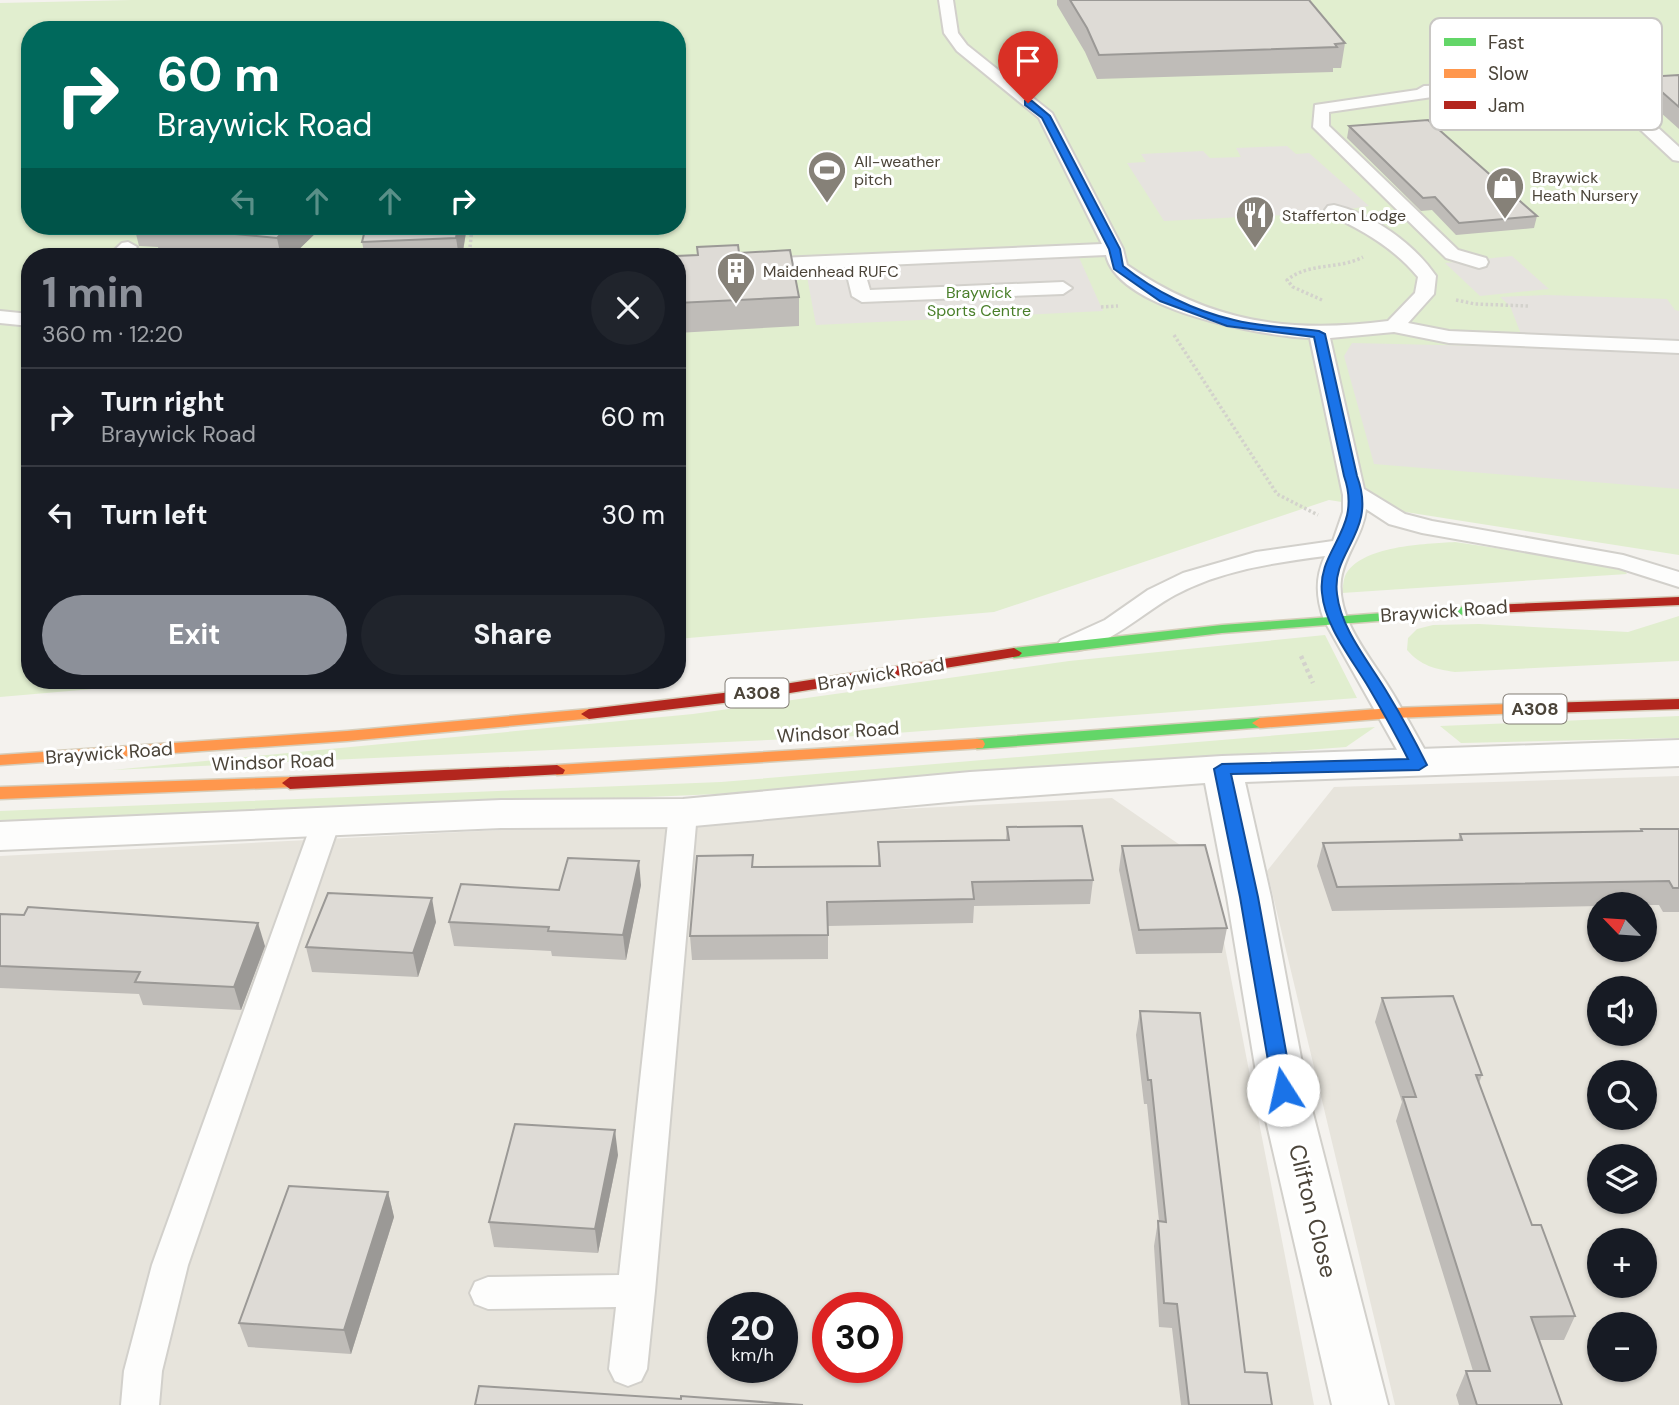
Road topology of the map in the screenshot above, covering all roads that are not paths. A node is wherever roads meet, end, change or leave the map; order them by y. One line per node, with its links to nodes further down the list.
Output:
1 (946, 0): 8 (lane)
2 (1383, 89): 3 (lane)
3 (1430, 91)
4 (1430, 93): 10 (lane)
5 (1651, 130): 6 (lane)
6 (1679, 156)
7 (1334, 210): 15 (lane)
8 (1114, 249): 9 (lane); 16 (lane)
9 (852, 260): 11 (lane); 12 (lane)
10 (1479, 262)
11 (731, 266)
12 (1063, 288)
13 (0, 317): 14 (lane)
14 (21, 319)
15 (1394, 326): 16 (lane); 17 (lane)
16 (1319, 334): 18 (lane)
17 (1679, 347)
18 (1357, 494): 19 (lane); 20 (lane)
19 (1343, 547): 22 (lane); 23 (lane)
20 (1679, 580)
21 (1679, 601): 22 (main road, Braywick Road / A308)
22 (1335, 618): 23 (main road, Braywick Road / A308); 25 (lane)
23 (1068, 646): 26 (main road, Braywick Road / A308)
24 (1679, 704): 25 (main road, Windsor Road / A308)
25 (1392, 713): 28 (lane); 30 (main road, Windsor Road / A308)
26 (0, 760)
27 (1674, 762): 28 (street)
28 (1419, 765): 29 (street)
29 (1222, 769): 31 (street); 38 (street, Clifton Close)
30 (0, 793)
31 (683, 813): 32 (street); 34 (lane)
32 (326, 822): 33 (street); 37 (lane)
33 (0, 836)
34 (637, 1292): 35 (lane); 36 (lane)
35 (488, 1293)
36 (628, 1369)
37 (140, 1405)
38 (1360, 1405)

